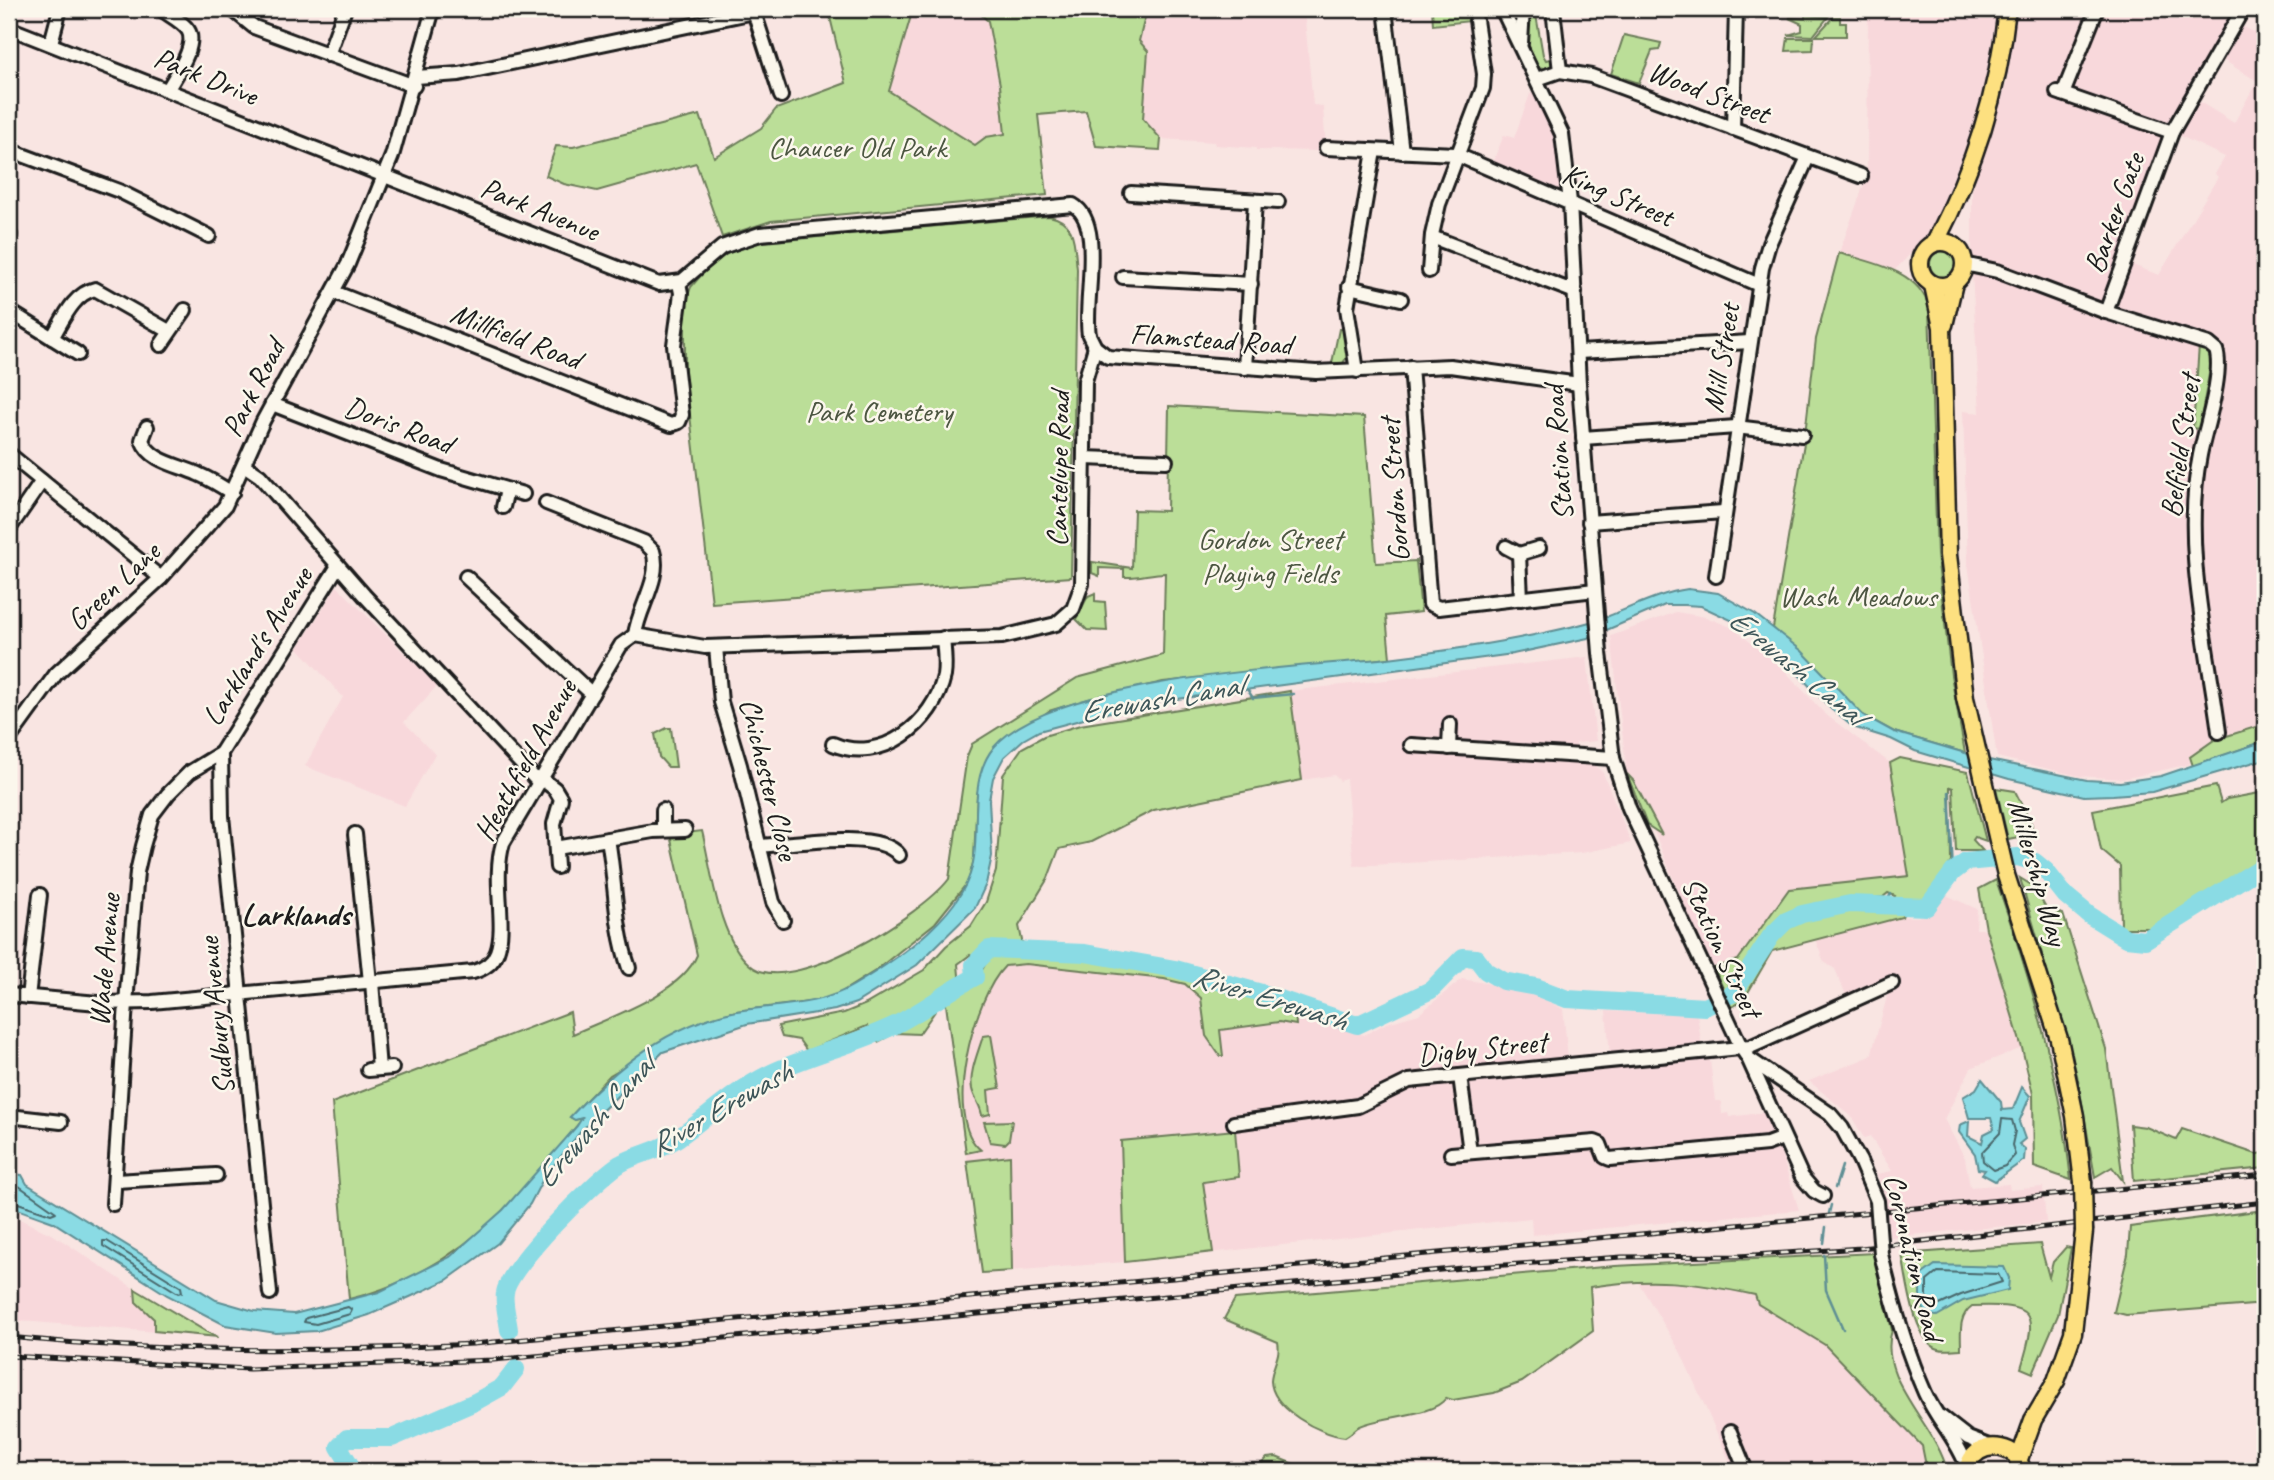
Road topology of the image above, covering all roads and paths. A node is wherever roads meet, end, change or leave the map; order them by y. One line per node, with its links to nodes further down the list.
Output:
1 (60, 9): 17 (street)
2 (161, 9): 23 (street)
3 (232, 9): 19 (street)
4 (345, 9): 19 (street)
5 (433, 9): 22 (street, Park Road)
6 (1385, 9): 30 (street)
7 (1502, 9): 18 (street, Station Road)
8 (1523, 9): 18 (street, Station Road)
9 (1736, 9): 25 (street)
10 (2007, 9): 39 (main road)
11 (2097, 9): 26 (street)
12 (2243, 9): 26 (street, Barker Gate)
13 (754, 10): 22 (street); 24 (street)
14 (1550, 17): 20 (street)
15 (1476, 20): 31 (street)
16 (9, 28): 17 (street, Park Drive)
17 (51, 43): 23 (street, Park Drive)
18 (1521, 46): 21 (street, Station Road)
19 (328, 55): 22 (street)
20 (1560, 71): 21 (street); 25 (street, Wood Street)
21 (1537, 79): 38 (street, Station Road)
22 (415, 82): 33 (street, Park Road)
23 (168, 89): 33 (street, Park Drive)
24 (781, 96)
25 (1733, 129): 32 (street, Wood Street)
26 (2172, 132): 58 (street, Barker Gate)
27 (1326, 148): 29 (street)
28 (9, 150): 40 (street)
29 (1374, 151): 30 (street); 52 (street)
30 (1402, 152): 31 (street)
31 (1455, 154): 38 (street, King Street); 41 (street)
32 (1808, 158): 34 (street, Wood Street); 50 (street, Mill Street)
33 (383, 175): 47 (street, Park Avenue); 53 (street, Park Road)
34 (1861, 176)
35 (1131, 192): 36 (street)
36 (1255, 201): 37 (street); 49 (street)
37 (1278, 202)
38 (1570, 202): 50 (street, King Street); 54 (street, Station Road)
39 (1956, 206): 42 (main road); 43 (main road)
40 (209, 236)
41 (1432, 237): 45 (street); 54 (street)
42 (1935, 243): 43 (main road); 51 (main road)
43 (1954, 245): 44 (main road)
44 (1964, 264): 48 (main road); 58 (street, Belfield Street)
45 (1429, 271)
46 (1123, 278): 49 (street)
47 (679, 283): 53 (street, Millfield Road); 64 (street, Cantelupe Road)
48 (1954, 283): 51 (main road); 59 (main road, Millership Way)
49 (1251, 284): 67 (street)
50 (1759, 285): 62 (street, Mill Street)
51 (1933, 285): 59 (main road, Millership Way)
52 (1349, 287): 55 (street); 69 (street)
53 (334, 292): 71 (street, Park Road)
54 (1575, 292): 65 (street, Station Road)
55 (1401, 299)
56 (185, 310): 60 (street)
57 (9, 311): 61 (street)
58 (2106, 312): 105 (street, Belfield Street)
59 (1942, 327): 148 (main road, Millership Way, bridge)
60 (169, 331): 61 (street); 63 (street)
61 (52, 338): 66 (street)
62 (1750, 342): 65 (street); 73 (street, Mill Street)
63 (161, 345)
64 (1095, 347): 67 (street, Flamstead Road); 77 (street, Cantelupe Road)
65 (1579, 352): 70 (street, Station Road)
66 (78, 355)
67 (1245, 368): 69 (street, Flamstead Road)
68 (1411, 368): 69 (street, Flamstead Road); 70 (street, Flamstead Road); 99 (street, Gordon Street)
69 (1357, 371)
70 (1579, 384): 75 (street, Station Road)
71 (272, 404): 79 (street, Park Road); 81 (street, Doris Road)
72 (147, 427): 82 (street)
73 (1736, 427): 74 (street); 75 (street); 88 (street, Mill Street)
74 (1802, 435)
75 (1583, 438): 89 (street, Station Road)
76 (9, 454): 80 (street)
77 (1084, 458): 78 (street); 101 (street, Cantelupe Road)
78 (1166, 461)
79 (244, 465): 82 (street, Green Lane); 94 (street, Park Road)
80 (42, 481): 90 (street); 97 (street)
81 (507, 490): 83 (street, Doris Road); 86 (street)
82 (233, 493): 97 (street, Green Lane)
83 (523, 494)
84 (570, 497): 87 (street)
85 (546, 503): 87 (street, Heathfield Avenue)
86 (503, 507)
87 (565, 510): 100 (street, Heathfield Avenue)
88 (1723, 512): 89 (street); 95 (street, Mill Street)
89 (1589, 522): 98 (street, Station Road)
90 (9, 529)
91 (1506, 547): 93 (street)
92 (1539, 548): 93 (street)
93 (1520, 554): 99 (street)
94 (338, 566): 110 (street, Larkland's Avenue); 112 (street, Park Road)
95 (1716, 576)
96 (466, 577): 103 (street)
97 (161, 578): 106 (street, Green Lane)
98 (1595, 590): 99 (street); 111 (street, Station Road)
99 (1521, 599)
100 (635, 635): 102 (street, Cantelupe Road); 103 (street, Heathfield Avenue)
101 (943, 638): 102 (street, Cantelupe Road); 107 (street)
102 (716, 647): 118 (street, Chichester Close)
103 (592, 694): 112 (street, Heathfield Avenue)
104 (1450, 724): 109 (street)
105 (2218, 732)
106 (9, 739)
107 (833, 744)
108 (1411, 745): 109 (street)
109 (1449, 748): 111 (street)
110 (221, 753): 128 (street, Sudbury Avenue); 131 (street, Wade Avenue)
111 (1613, 758): 121 (street, Station Road)
112 (540, 781): 119 (street, Park Road); 126 (street, Heathfield Avenue)
113 (663, 810): 114 (street)
114 (663, 829): 115 (street); 117 (street)
115 (685, 830)
116 (355, 834): 126 (street)
117 (608, 839): 119 (street); 125 (street)
118 (759, 846): 120 (street); 124 (street, Chichester Close)
119 (556, 848): 122 (street, Park Road)
120 (899, 855)
121 (1651, 858): 132 (street, Station Street)
122 (557, 867)
123 (43, 905): 130 (street)
124 (783, 920)
125 (629, 968)
126 (371, 982): 128 (street, Heathfield Avenue); 133 (street)
127 (1892, 983): 132 (street, Digby Street)
128 (240, 994): 131 (street, Heathfield Avenue); 146 (street, Sudbury Avenue)
129 (9, 995): 130 (street, Heathfield Avenue)
130 (28, 997): 131 (street, Heathfield Avenue)
131 (125, 1003): 143 (street, Wade Avenue)
132 (1745, 1053): 134 (street, Station Street); 135 (street, Digby Street); 139 (street, Station Street)
133 (380, 1069)
134 (1766, 1071): 147 (street, Coronation Road, bridge)
135 (1460, 1076): 138 (street, Digby Street); 140 (street)
136 (9, 1116): 137 (street)
137 (61, 1122)
138 (1234, 1123)
139 (1783, 1138): 140 (street); 144 (street, Station Street)
140 (1470, 1152): 141 (street)
141 (1451, 1154)
142 (216, 1175): 143 (street)
143 (116, 1181): 145 (street, Wade Avenue)
144 (1824, 1196)
145 (113, 1204)
146 (270, 1293)
147 (1935, 1413): 150 (street); 152 (street, Coronation Road)
148 (2033, 1420): 150 (main road, Millership Way); 151 (main road, Millership Way)
149 (1730, 1432): 153 (street)
150 (1995, 1447): 151 (main road); 152 (main road, Millership Way)
151 (2021, 1465)
152 (1967, 1469)
153 (1746, 1471)

